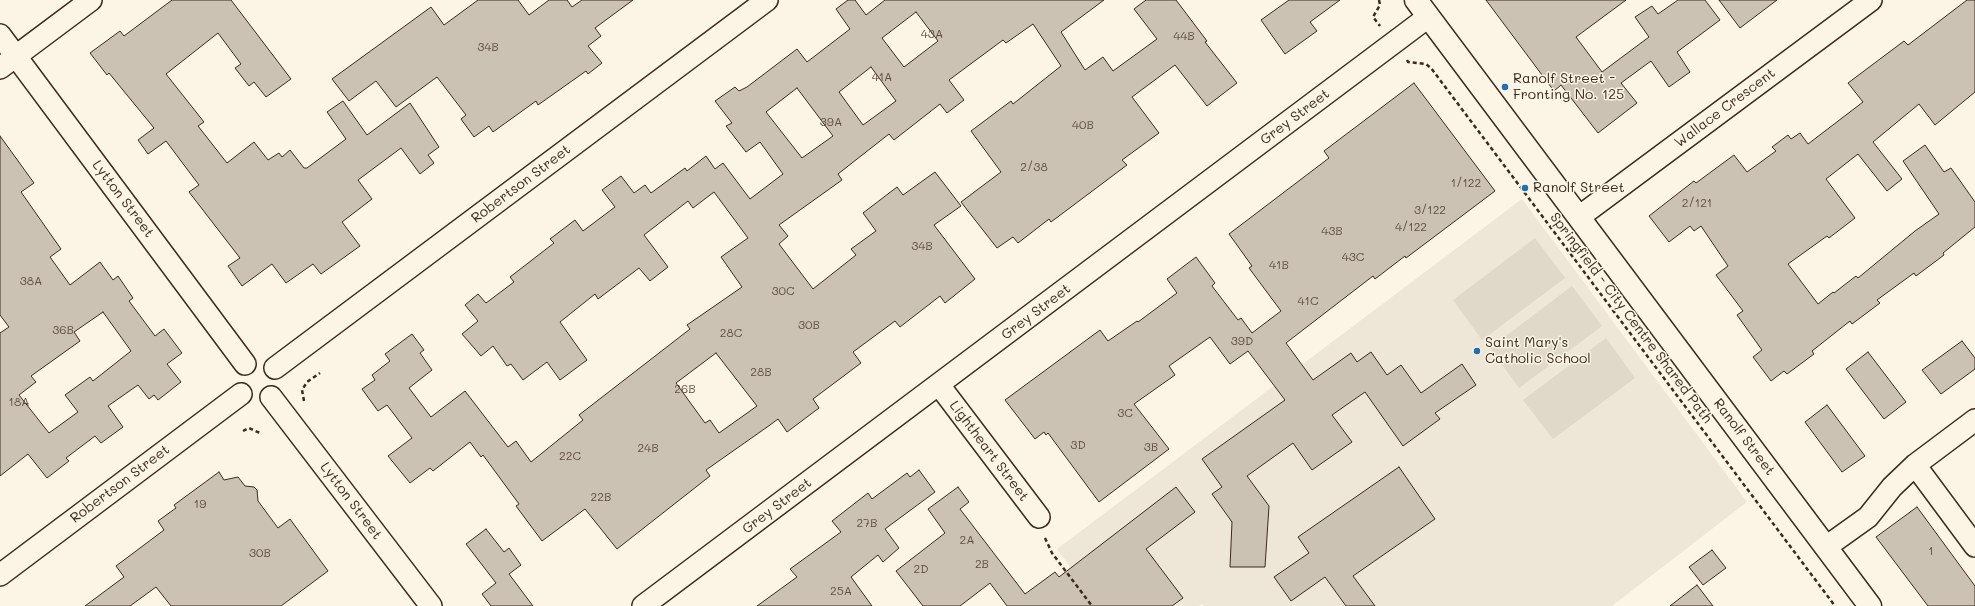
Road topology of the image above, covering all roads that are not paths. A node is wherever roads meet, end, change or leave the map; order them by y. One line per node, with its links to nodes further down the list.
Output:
1 (90, 0): 7 (street)
2 (767, 0): 10 (street, Robertson Street)
3 (1416, 0): 5 (street, Ranolf Street)
4 (1871, 0): 8 (street, Wallace Crescent)
5 (1428, 17): 8 (street, Ranolf Street); 11 (street, Grey Street)
6 (0, 35): 7 (street, Lytton Street)
7 (8, 62): 9 (street, Lytton Street)
8 (1579, 217): 18 (street, Ranolf Street)
9 (245, 364): 10 (street); 12 (street)
10 (275, 368): 13 (street)
11 (939, 385): 16 (street, Lightheart Street); 21 (street, Grey Street)
12 (241, 394): 13 (street); 19 (street, Robertson Street)
13 (270, 397): 20 (street, Lytton Street)
14 (1975, 420): 15 (street)
15 (1914, 465): 17 (street); 18 (street)
16 (1039, 517)
17 (1975, 546)
18 (1826, 547): 22 (street, Ranolf Street)
19 (0, 575)
20 (431, 606)
21 (643, 606)
22 (1870, 606)

